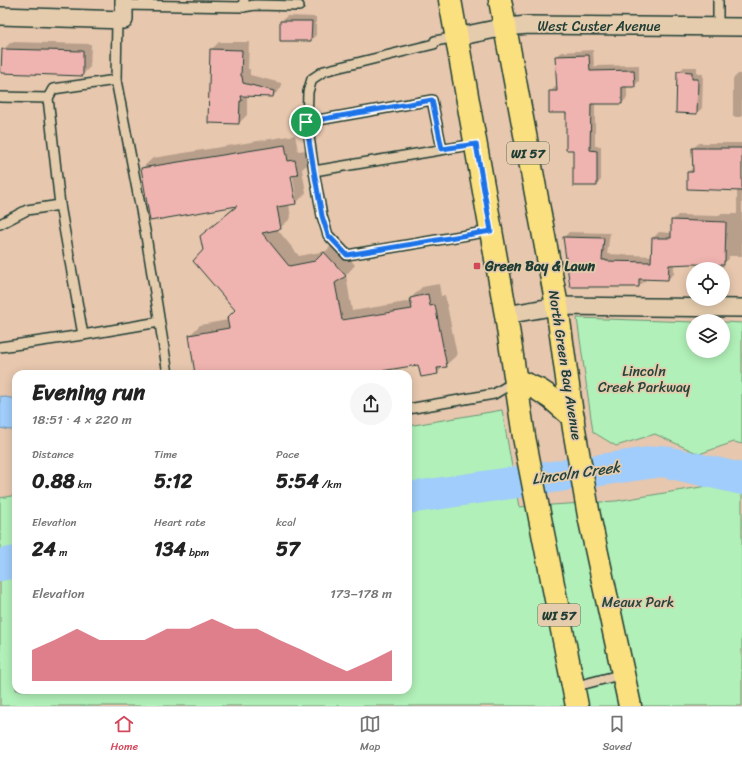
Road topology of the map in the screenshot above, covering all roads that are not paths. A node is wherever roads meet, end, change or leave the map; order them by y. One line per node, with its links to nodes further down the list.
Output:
1 (450, 0): 11 (main road, WI 57)
2 (500, 0): 8 (main road, North Green Bay Avenue / WI 57)
3 (718, 0): 9 (lane)
4 (244, 3): 5 (lane); 6 (lane)
5 (299, 6)
6 (122, 11): 7 (street); 12 (lane)
7 (0, 16)
8 (504, 27): 9 (street, West Custer Avenue); 11 (street, West Custer Avenue); 22 (main road, North Green Bay Avenue / WI 57)
9 (718, 27): 10 (street, West Custer Avenue)
10 (742, 27)
11 (457, 37): 15 (lane); 16 (main road, WI 57)
12 (116, 80): 14 (lane); 25 (lane)
13 (0, 97): 14 (lane)
14 (48, 98): 19 (lane)
15 (306, 122): 17 (lane); 18 (lane)
16 (476, 144): 17 (lane); 21 (main road, WI 57)
17 (442, 149): 18 (lane)
18 (314, 171): 21 (lane)
19 (60, 205): 20 (lane); 26 (lane)
20 (0, 224)
21 (491, 231): 24 (main road, WI 57)
22 (557, 306): 23 (street); 24 (street); 31 (main road, North Green Bay Avenue / WI 57)
23 (742, 308)
24 (506, 315): 29 (main road, WI 57)
25 (159, 322): 26 (lane); 28 (lane)
26 (82, 336): 27 (lane)
27 (0, 347)
28 (167, 370)
29 (516, 380): 30 (lane); 31 (main road); 33 (main road, WI 57)
30 (412, 408)
31 (573, 423): 32 (main road, North Green Bay Avenue / WI 57)
32 (623, 674): 33 (lane); 34 (main road, North Green Bay Avenue / WI 57)
33 (575, 696)
34 (630, 706)

